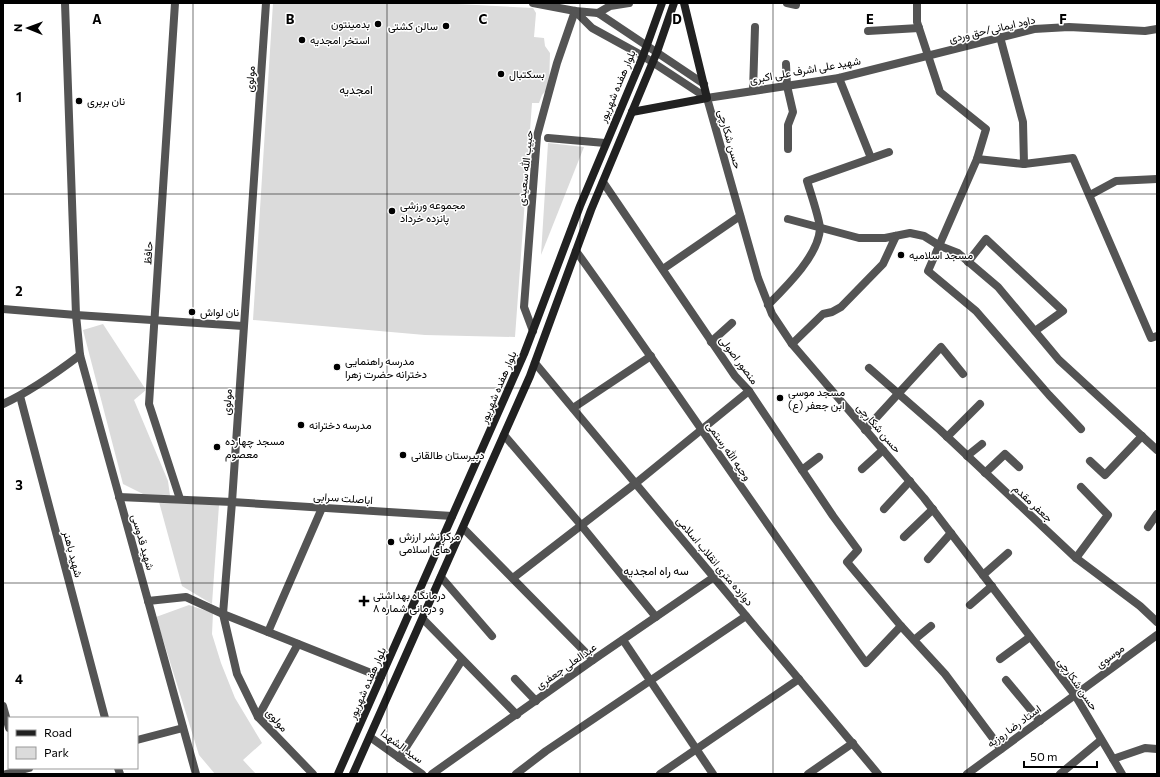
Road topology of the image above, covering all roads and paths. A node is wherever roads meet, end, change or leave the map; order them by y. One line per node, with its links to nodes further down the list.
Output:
1 (65, 3): 51 (street, شهید قدوسی)
2 (176, 3): 52 (street, حافظ)
3 (266, 3): 54 (street, مولوی)
4 (533, 3): 12 (street)
5 (629, 3): 13 (street)
6 (662, 3): 19 (main road, بلوار هفده شهریور)
7 (674, 3): 20 (main road)
8 (684, 3): 26 (main road)
9 (787, 3): 10 (street)
10 (796, 3)
11 (917, 3): 15 (street)
12 (575, 11): 13 (street); 22 (street, حسن شکارچی); 55 (street, حبیب الله سعیدی)
13 (598, 13): 19 (street)
14 (755, 28): 28 (street)
15 (919, 28): 17 (street); 21 (street)
16 (1157, 29): 18 (street, داود ایمانی/حق وردی)
17 (868, 31)
18 (1000, 37): 21 (street, داود ایمانی/حق وردی); 37 (street)
19 (647, 45): 20 (street); 22 (main road, بلوار هفده شهریور)
20 (657, 52): 23 (main road); 26 (street)
21 (928, 55): 25 (street, شهید علی اشرف علی اکبری); 36 (street)
22 (642, 56): 23 (street, حسن شکارچی); 32 (main road, بلوار هفده شهریور)
23 (653, 63): 29 (street, حسن شکارچی); 30 (main road)
24 (786, 64): 27 (street)
25 (839, 78): 27 (street, شهید علی اشرف علی اکبری); 35 (street)
26 (704, 84): 29 (main road)
27 (787, 86): 28 (street, شهید علی اشرف علی اکبری); 33 (street)
28 (753, 91): 29 (street, شهید علی اشرف علی اکبری)
29 (707, 98): 30 (main road); 41 (street, حسن شکارچی)
30 (632, 112): 39 (main road)
31 (548, 138): 32 (street)
32 (605, 143): 55 (main road, بلوار هفده شهریور)
33 (788, 149)
34 (889, 152): 35 (street)
35 (871, 158): 43 (street)
36 (977, 159): 37 (street); 45 (street)
37 (1024, 164): 40 (street)
38 (1157, 179): 40 (street)
39 (603, 182): 46 (main road); 48 (street, منصور اصولی)
40 (1090, 195): 57 (street)
41 (740, 216): 48 (street); 49 (street, حسن شکارچی)
42 (788, 219): 43 (street)
43 (820, 228): 44 (street); 49 (street)
44 (896, 236): 45 (street); 59 (street)
45 (940, 246): 47 (street); 71 (street)
46 (576, 251): 61 (street, وجیه الله رستمی); 62 (main road)
47 (968, 262): 56 (street); 56 (street)
48 (663, 270): 58 (street, منصور اصولی)
49 (768, 305): 59 (street, حسن شکارچی)
50 (3, 309): 51 (street)
51 (76, 315): 52 (street); 60 (street, شهید قدوسی)
52 (154, 320): 54 (street); 91 (street, حافظ)
53 (732, 323): 58 (street)
54 (243, 326): 92 (street, مولوی)
55 (533, 331): 97 (main road, بلوار هفده شهریور)
56 (1035, 331): 75 (street)
57 (1154, 337)
58 (711, 342): 65 (street, منصور اصولی)
59 (792, 344): 73 (street, حسن شکارچی)
60 (80, 356): 67 (street); 90 (street, شهید قدوسی)
61 (651, 356): 70 (street); 72 (street, وجیه الله رستمی)
62 (535, 363): 70 (street, دوازده متری انقلاب اسلامی); 74 (main road)
63 (869, 368): 66 (street, جعفر مقدم)
64 (963, 374): 66 (street)
65 (749, 391): 72 (street); 85 (street, منصور اصولی)
66 (899, 394): 73 (street); 76 (street, جعفر مقدم)
67 (20, 396): 68 (street); 139 (street, شهید باهنر)
68 (3, 404)
69 (980, 404): 76 (street)
70 (573, 408): 88 (street, دوازده متری انقلاب اسلامی)
71 (1082, 429)
72 (701, 430): 88 (street); 118 (street, وجیه الله رستمی)
73 (865, 430): 78 (street, حسن شکارچی)
74 (504, 435): 98 (street); 100 (main road)
75 (1142, 436): 79 (street); 82 (street)
76 (947, 437): 80 (street, جعفر مقدم)
77 (982, 444): 80 (street)
78 (883, 450): 84 (street); 87 (street, حسن شکارچی)
79 (1157, 450)
80 (968, 456): 86 (street, جعفر مقدم)
81 (819, 457): 85 (street)
82 (1090, 461)
83 (1019, 467): 86 (street)
84 (862, 469)
85 (802, 470): 118 (street, منصور اصولی)
86 (986, 473): 104 (street, جعفر مقدم)
87 (910, 481): 94 (street); 95 (street, حسن شکارچی)
88 (636, 483): 98 (street); 108 (street, دوازده متری انقلاب اسلامی)
89 (1081, 487): 104 (street)
90 (119, 496): 91 (street, اباصلت سرابی); 111 (street, شهید قدوسی)
91 (180, 499): 92 (street, اباصلت سرابی)
92 (232, 502): 93 (street, اباصلت سرابی); 113 (street, مولوی)
93 (322, 508): 97 (street, اباصلت سرابی); 120 (street)
94 (884, 509)
95 (933, 509): 101 (street, حسن شکارچی); 102 (street)
96 (1157, 514): 99 (street)
97 (452, 516): 130 (main road, بلوار هفده شهریور)
98 (581, 525): 109 (street); 115 (street)
99 (1148, 527)
100 (463, 528): 107 (main road); 109 (street)
101 (951, 533): 105 (street); 106 (street, حسن شکارچی)
102 (904, 537)
103 (1008, 552): 106 (street)
104 (1076, 558): 117 (street, جعفر مقدم)
105 (928, 560)
106 (983, 575): 110 (street, حسن شکارچی)
107 (441, 577): 116 (main road); 122 (street)
108 (714, 577): 114 (street, دوازده متری انقلاب اسلامی); 115 (street, عبدالعلی جعفری)
109 (513, 578): 129 (street)
110 (992, 586): 112 (street); 123 (street, حسن شکارچی)
111 (148, 601): 113 (street); 143 (street, شهید قدوسی)
112 (970, 605)
113 (223, 614): 120 (street); 140 (street, مولوی)
114 (746, 616): 132 (street, دوازده متری انقلاب اسلامی); 134 (street)
115 (656, 617): 124 (street, عبدالعلی جعفری)
116 (423, 619): 128 (street); 144 (main road)
117 (1157, 622)
118 (900, 626): 125 (street)
119 (931, 626): 125 (street)
120 (268, 632): 126 (street)
121 (1157, 635): 135 (street, موسوی)
122 (492, 636)
123 (1030, 636): 127 (street); 135 (street, حسن شکارچی)
124 (623, 640): 129 (street, عبدالعلی جعفری); 134 (street)
125 (914, 640): 149 (street)
126 (298, 644): 130 (street); 140 (street)
127 (1000, 659)
128 (462, 660): 138 (street); 151 (street)
129 (593, 660): 136 (street, عبدالعلی جعفری)
130 (381, 677): 157 (main road, بلوار هفده شهریور)
131 (514, 679): 136 (street)
132 (799, 679): 147 (street, دوازده متری انقلاب اسلامی); 148 (street)
133 (1006, 680): 141 (street)
134 (650, 681): 148 (street); 161 (street)
135 (1075, 695): 141 (street, استاد رضا روزبه); 146 (street, حسن شکارچی)
136 (536, 701): 138 (street, عبدالعلی جعفری)
137 (3, 706): 142 (street)
138 (516, 715): 160 (street, عبدالعلی جعفری)
139 (105, 717)
140 (258, 717): 156 (street, مولوی)
141 (1040, 721): 149 (street, استاد رضا روزبه)
142 (8, 724)
143 (183, 728): 145 (street); 155 (street, شهید قدوسی)
144 (370, 737): 151 (street, سید الشهدا); 158 (main road)
145 (138, 740)
146 (1101, 740): 152 (street, حسن شکارچی); 167 (street)
147 (853, 743): 164 (street); 165 (street, دوازده متری انقلاب اسلامی)
148 (696, 748): 162 (street); 163 (street)
149 (1001, 749): 166 (street, استاد رضا روزبه)
150 (1157, 749): 152 (street)
151 (399, 758): 159 (street, سید الشهدا)
152 (1113, 759): 168 (street, حسن شکارچی)
153 (21, 771): 154 (street)
154 (6, 774)
155 (196, 774)
156 (313, 774)
157 (338, 774)
158 (354, 774)
159 (422, 774)
160 (432, 774)
161 (516, 774)
162 (660, 774)
163 (713, 774)
164 (808, 774)
165 (878, 774)
166 (967, 774)
167 (1060, 774)
168 (1122, 774)

